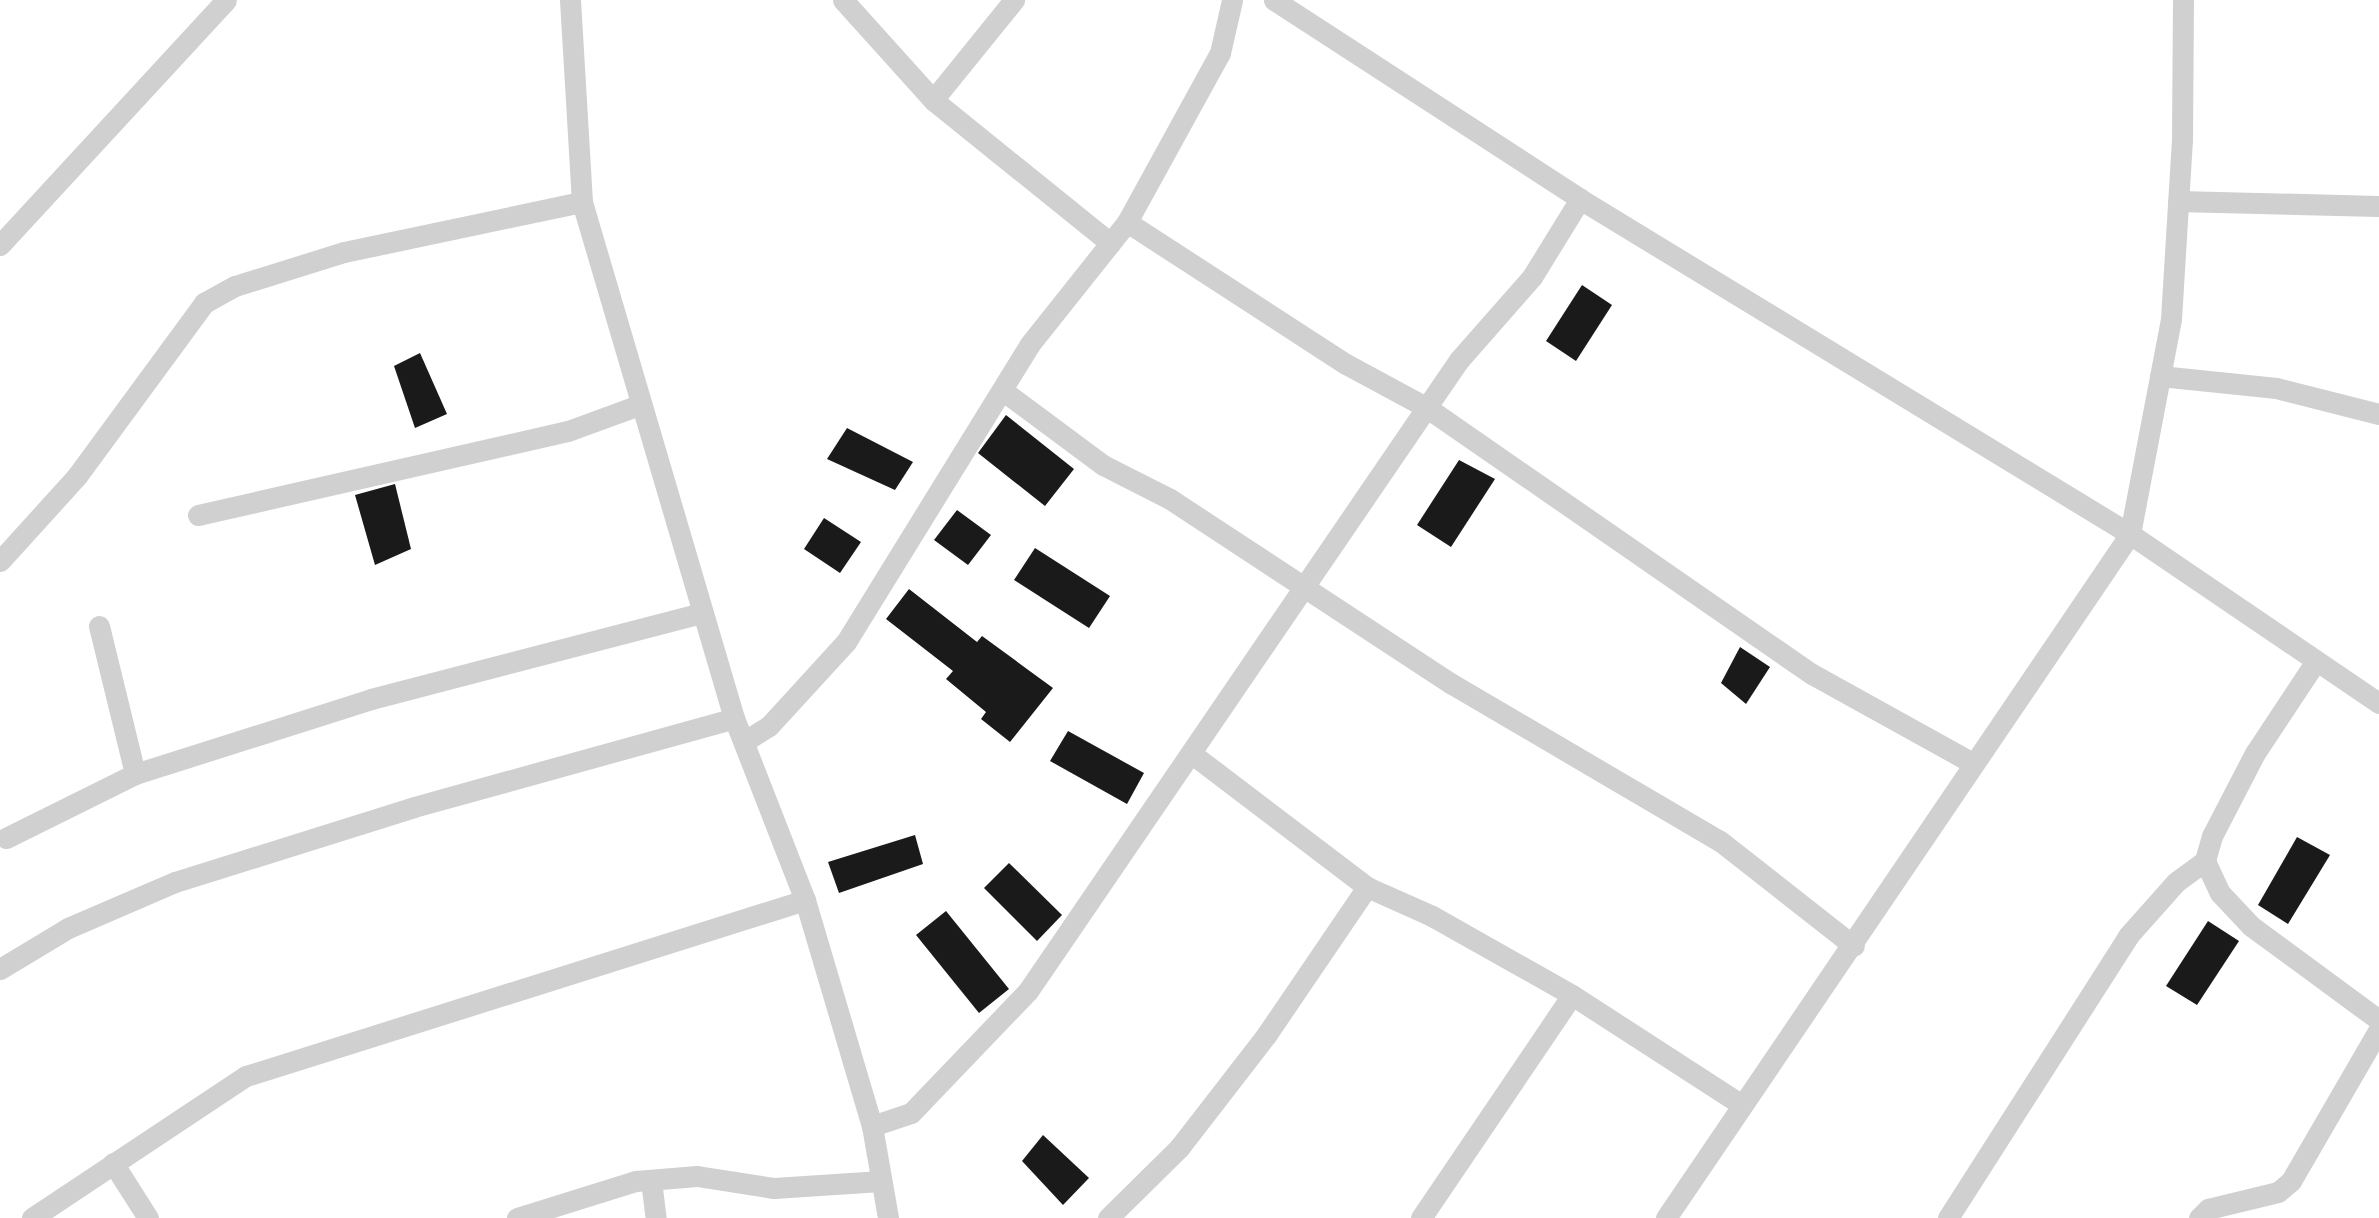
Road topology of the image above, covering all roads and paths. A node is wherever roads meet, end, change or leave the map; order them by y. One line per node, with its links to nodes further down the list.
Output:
1 (226, 0): 15 (street)
2 (570, 0): 11 (street)
3 (843, 0): 8 (street)
4 (1014, 0): 8 (street)
5 (1232, 0): 13 (street)
6 (1274, 0): 9 (street)
7 (2183, 0): 10 (street)
8 (933, 100): 14 (street)
9 (1580, 198): 19 (street); 22 (street)
10 (2178, 201): 12 (street); 16 (street)
11 (582, 202): 18 (street); 23 (street)
12 (2379, 206)
13 (1127, 222): 14 (street); 19 (street)
14 (1110, 243): 17 (street)
15 (0, 245)
16 (2160, 376): 20 (street); 22 (street)
17 (1002, 390): 24 (street); 30 (street)
18 (639, 405): 21 (street); 25 (street)
19 (1426, 407): 24 (street); 32 (street)
20 (2379, 414)
21 (198, 515)
22 (2130, 534): 27 (street); 32 (street)
23 (0, 561)
24 (1305, 584): 31 (street); 38 (street)
25 (702, 613): 29 (street); 33 (street)
26 (99, 626): 33 (street)
27 (2316, 661): 28 (street); 35 (street)
28 (2379, 703)
29 (734, 718): 30 (street); 39 (street)
30 (745, 741): 37 (street)
31 (1192, 754): 36 (street); 44 (street)
32 (1971, 762): 38 (street)
33 (135, 774): 34 (street)
34 (6, 838)
35 (2205, 861): 41 (street); 56 (street)
36 (1367, 887): 40 (street); 53 (street)
37 (805, 900): 44 (street); 45 (street)
38 (1854, 946): 43 (street)
39 (0, 969)
40 (1572, 995): 43 (street); 54 (street)
41 (2379, 1020)
42 (2379, 1029): 57 (street)
43 (1742, 1105): 55 (street)
44 (872, 1126): 47 (street)
45 (113, 1163): 48 (street); 49 (street)
46 (651, 1180): 47 (street); 50 (street); 51 (street)
47 (881, 1181): 52 (street)
48 (32, 1218)
49 (148, 1218)
50 (517, 1218)
51 (656, 1218)
52 (888, 1218)
53 (1108, 1218)
54 (1421, 1218)
55 (1666, 1218)
56 (1948, 1218)
57 (2199, 1218)

